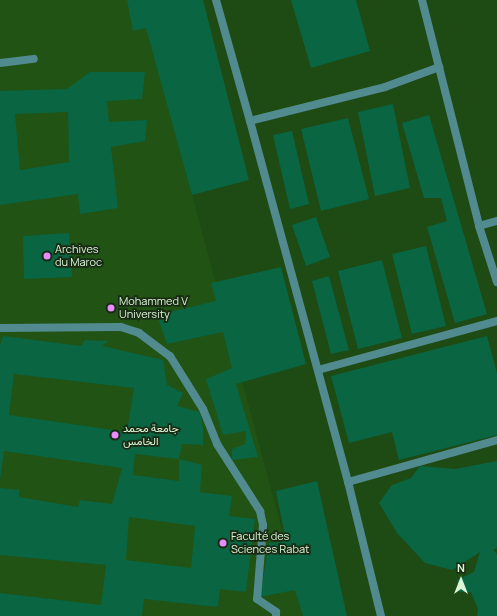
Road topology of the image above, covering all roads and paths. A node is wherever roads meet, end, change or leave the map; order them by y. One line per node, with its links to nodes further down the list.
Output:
1 (216, 0): 6 (street)
2 (422, 0): 5 (street)
3 (34, 60): 4 (street)
4 (0, 63)
5 (440, 67): 6 (street); 8 (street)
6 (250, 121): 12 (street)
7 (497, 221): 8 (street)
8 (479, 226): 9 (street)
9 (497, 282)
10 (497, 321): 12 (street)
11 (0, 328): 15 (street)
12 (318, 370): 14 (street)
13 (497, 440): 14 (street)
14 (348, 482): 16 (street)
15 (276, 616)
16 (381, 616)

